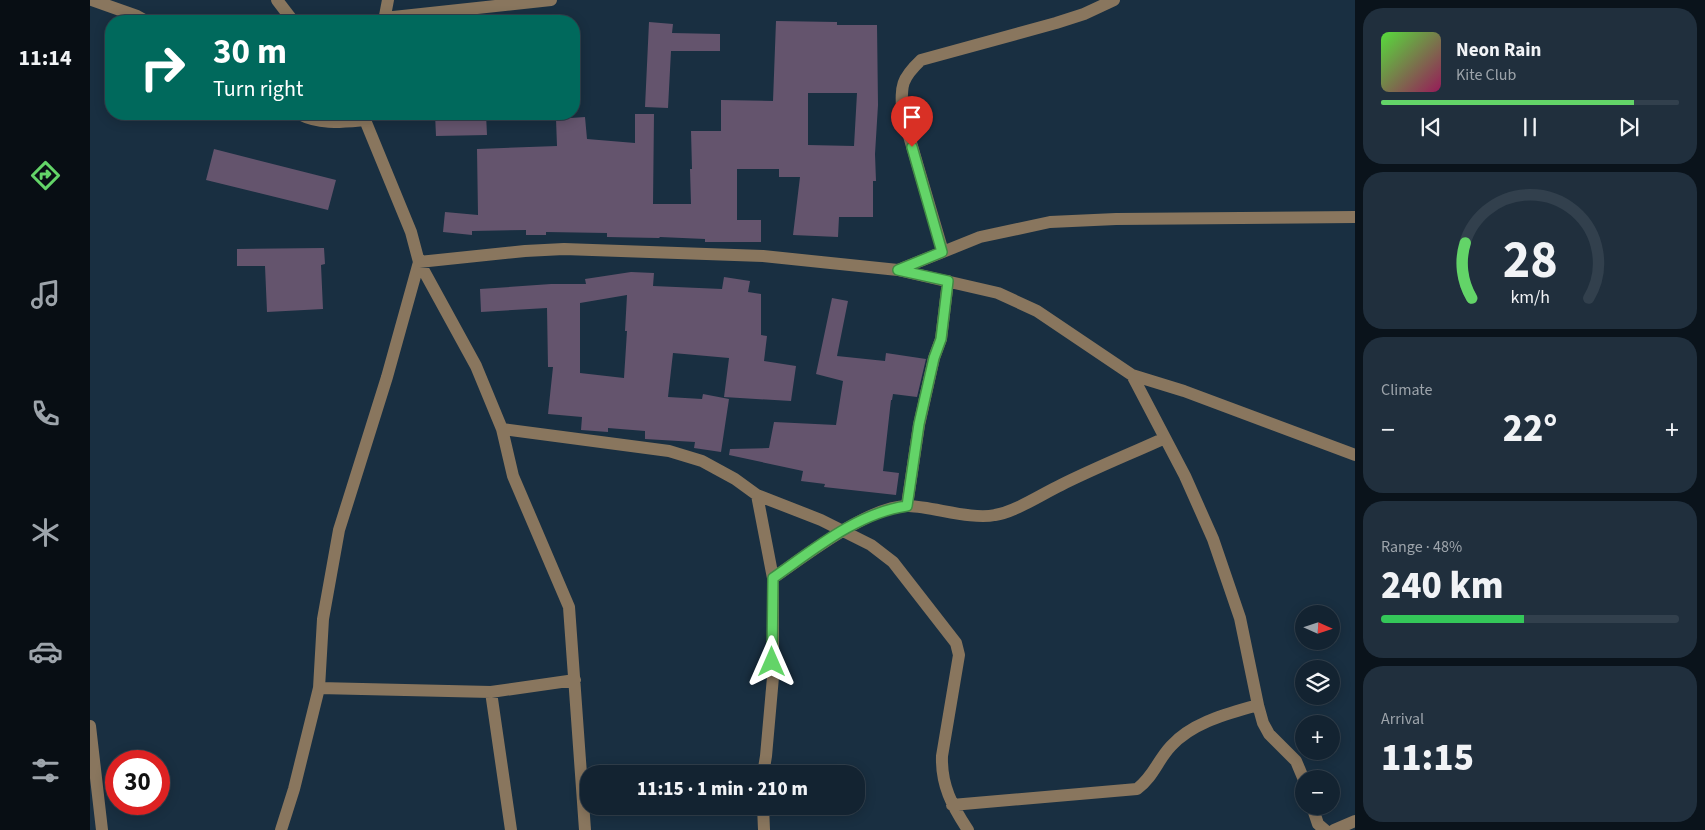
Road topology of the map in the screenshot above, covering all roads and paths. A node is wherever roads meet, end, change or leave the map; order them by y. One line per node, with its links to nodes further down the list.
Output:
1 (92, 0): 6 (street)
2 (278, 0): 7 (street)
3 (388, 0): 8 (street)
4 (551, 0): 9 (street)
5 (1114, 0): 14 (street)
6 (134, 15)
7 (289, 15)
8 (385, 15)
9 (426, 15)
10 (318, 120): 11 (street)
11 (346, 120)
12 (366, 120): 15 (street)
13 (1355, 217): 14 (street)
14 (942, 252): 16 (street)
15 (419, 262): 16 (street); 19 (street); 27 (street)
16 (898, 270): 17 (street)
17 (948, 281): 18 (street); 23 (street)
18 (1132, 375): 20 (street); 21 (street)
19 (502, 429): 22 (street); 26 (street)
20 (1165, 438): 23 (street); 29 (street)
21 (1355, 455)
22 (757, 495): 24 (street); 25 (street)
23 (907, 506): 24 (street)
24 (842, 530): 25 (street); 33 (street)
25 (773, 578): 31 (street)
26 (574, 680): 28 (street); 40 (street)
27 (319, 688): 28 (street); 38 (street)
28 (491, 692): 39 (street)
29 (1258, 705): 32 (street); 33 (street)
30 (90, 726): 37 (street)
31 (764, 765)
32 (1300, 770)
33 (952, 805): 42 (street)
34 (763, 815): 41 (street)
35 (1315, 815): 43 (street)
36 (1355, 821): 44 (street)
37 (102, 830)
38 (281, 830)
39 (511, 830)
40 (585, 830)
41 (764, 830)
42 (968, 830)
43 (1325, 830)
44 (1334, 830)

